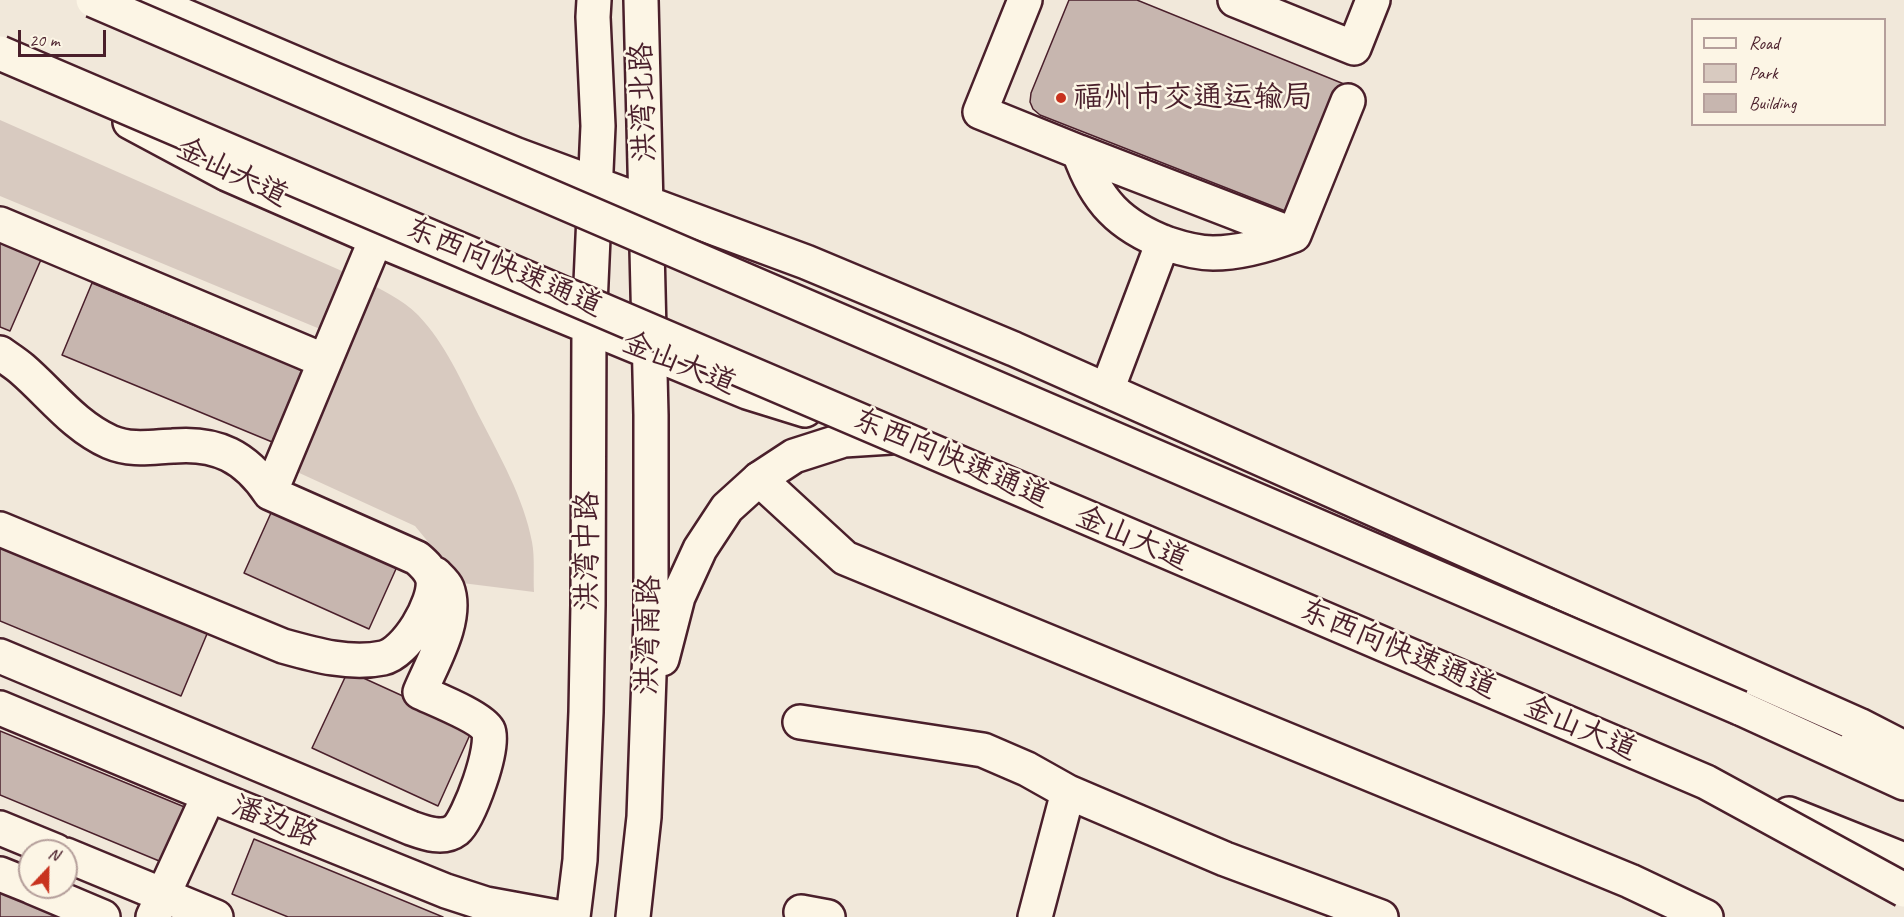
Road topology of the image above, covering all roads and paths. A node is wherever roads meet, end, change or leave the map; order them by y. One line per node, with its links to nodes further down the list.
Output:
1 (93, 0): 29 (main road, bridge)
2 (147, 0): 11 (main road)
3 (594, 0): 11 (main road, 洪湾北路)
4 (641, 0): 12 (main road, 洪湾北路)
5 (1025, 0): 10 (main road)
6 (1235, 0): 7 (main road)
7 (1373, 0)
8 (0, 53): 15 (main road, 金山大道); 34 (main road, 东西向快速通道, bridge)
9 (1348, 101): 14 (main road)
10 (1079, 152): 14 (main road); 16 (main road)
11 (595, 184): 12 (main road); 17 (main road, 洪湾中路)
12 (647, 203): 18 (main road, 洪湾北路); 21 (main road)
13 (0, 224): 20 (main road)
14 (1294, 235): 16 (main road)
15 (376, 239): 17 (main road, 金山大道); 20 (main road)
16 (1163, 242): 21 (main road)
17 (589, 327): 18 (main road, 金山大道); 53 (main road, 洪湾中路)
18 (649, 352): 22 (main road, 金山大道); 30 (main road, 洪湾南路)
19 (0, 353): 24 (main road)
20 (325, 361): 24 (main road)
21 (1107, 390): 32 (main road)
22 (891, 437): 23 (main road); 43 (main road, 金山大道)
23 (759, 478): 30 (main road); 57 (main road)
24 (270, 493): 26 (main road)
25 (0, 529): 26 (main road)
26 (427, 566): 39 (main road)
27 (0, 656): 39 (main road)
28 (0, 708): 37 (main road, 潘边路)
29 (1740, 708): 33 (main road); 35 (main road)
30 (648, 716): 54 (main road, 洪湾南路)
31 (800, 723): 36 (main road)
32 (1904, 748)
33 (1904, 757)
34 (1706, 782): 41 (main road, 东西向快速通道, bridge); 47 (main road, bridge)
35 (1904, 783)
36 (1068, 792): 55 (main road); 56 (main road)
37 (209, 795): 45 (main road, 潘边路); 49 (main road)
38 (0, 828): 40 (main road)
39 (428, 834): 45 (main road)
40 (27, 839)
41 (1904, 860)
42 (78, 862): 49 (main road)
43 (1904, 866)
44 (0, 874): 46 (main road)
45 (422, 881): 52 (main road, 潘边路)
46 (18, 882)
47 (1904, 890)
48 (60, 899): 50 (main road)
49 (158, 906): 51 (main road)
50 (103, 917)
51 (216, 917)
52 (557, 917)
53 (573, 917)
54 (633, 917)
55 (1035, 917)
56 (1380, 917)
57 (1706, 917)

